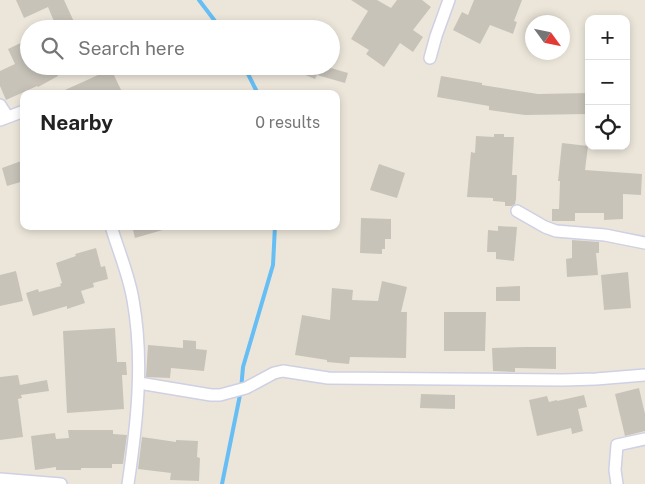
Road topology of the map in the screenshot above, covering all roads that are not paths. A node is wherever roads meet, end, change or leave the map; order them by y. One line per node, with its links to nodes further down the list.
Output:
1 (450, 0): 2 (street)
2 (430, 58)
3 (0, 105): 5 (street)
4 (20, 112): 5 (street)
5 (3, 118)
6 (518, 211): 8 (street)
7 (111, 230): 10 (street)
8 (645, 243)
9 (645, 375): 10 (street)
10 (139, 382): 14 (street)
11 (645, 438): 15 (street)
12 (0, 478): 13 (street)
13 (61, 484)
14 (128, 484)
15 (617, 484)

